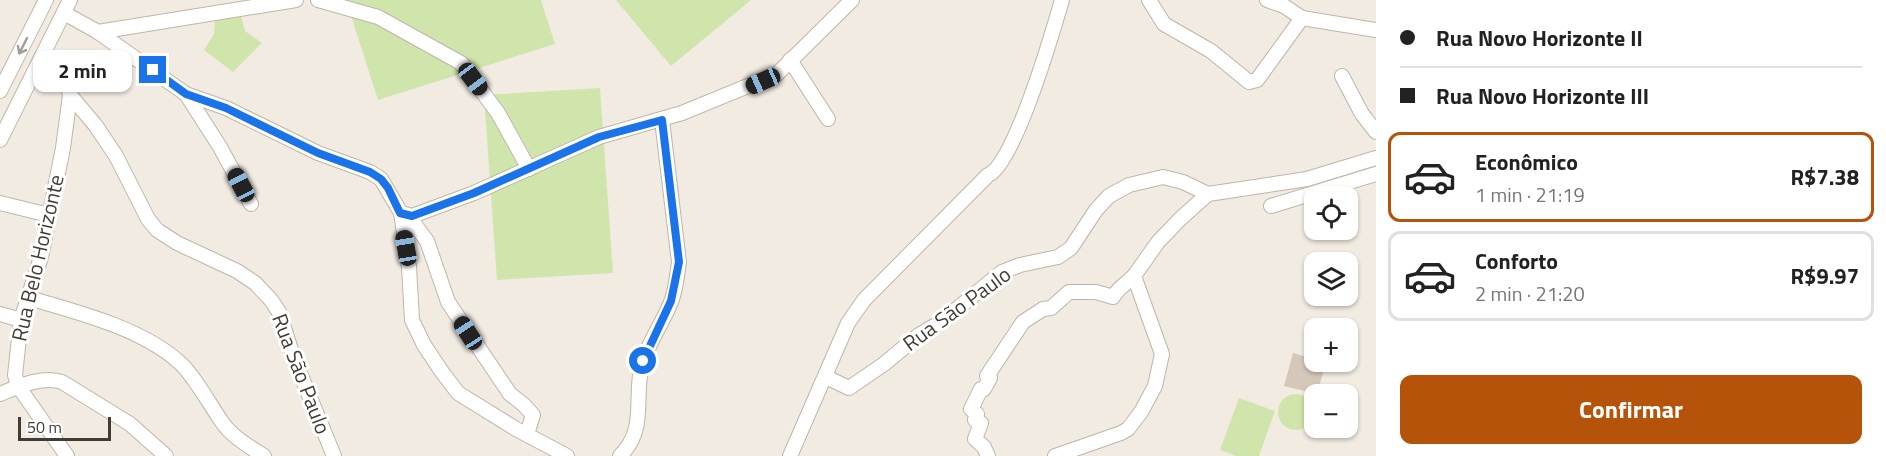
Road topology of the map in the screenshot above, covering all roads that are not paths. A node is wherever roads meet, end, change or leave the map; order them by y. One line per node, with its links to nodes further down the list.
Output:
1 (46, 0): 17 (street, one-way to 17)
2 (296, 0): 9 (street)
3 (318, 0): 8 (street)
4 (852, 0): 15 (street)
5 (1062, 0): 37 (street)
6 (1149, 0): 11 (street)
7 (1267, 0): 11 (street)
8 (348, 4): 25 (street)
9 (222, 5): 13 (street)
10 (67, 6): 13 (street); 14 (street)
11 (1302, 18): 12 (street)
12 (1376, 30)
13 (98, 32): 18 (street)
14 (43, 56): 19 (street, Rua Belo Horizonte); 23 (street)
15 (790, 60): 20 (street); 21 (street)
16 (1342, 76): 22 (street)
17 (2, 82)
18 (186, 94): 29 (street); 32 (street)
19 (70, 95): 31 (street, Rua Belo Horizonte); 44 (street, Rua São Paulo)
20 (828, 119)
21 (662, 120): 25 (street); 46 (street)
22 (1376, 132)
23 (0, 140)
24 (1376, 158): 27 (street)
25 (529, 169): 32 (street)
26 (1376, 174): 30 (street)
27 (1208, 194): 33 (street); 37 (street, Rua São Paulo)
28 (0, 203): 31 (street)
29 (251, 204)
30 (1271, 206)
31 (49, 214): 34 (street, Rua Belo Horizonte)
32 (406, 214): 40 (street); 40 (street)
33 (1134, 276): 48 (street); 49 (street)
34 (29, 298): 36 (street, Rua Belo Horizonte); 43 (street)
35 (0, 314): 36 (street)
36 (21, 320): 38 (street, Rua Belo Horizonte)
37 (826, 377): 47 (street)
38 (18, 386): 39 (street); 41 (street); 42 (street)
39 (0, 394)
40 (527, 434): 45 (street)
41 (67, 456)
42 (166, 456)
43 (264, 456)
44 (334, 456)
45 (567, 456)
46 (620, 456)
47 (789, 456)
48 (988, 456)
49 (1055, 456)

